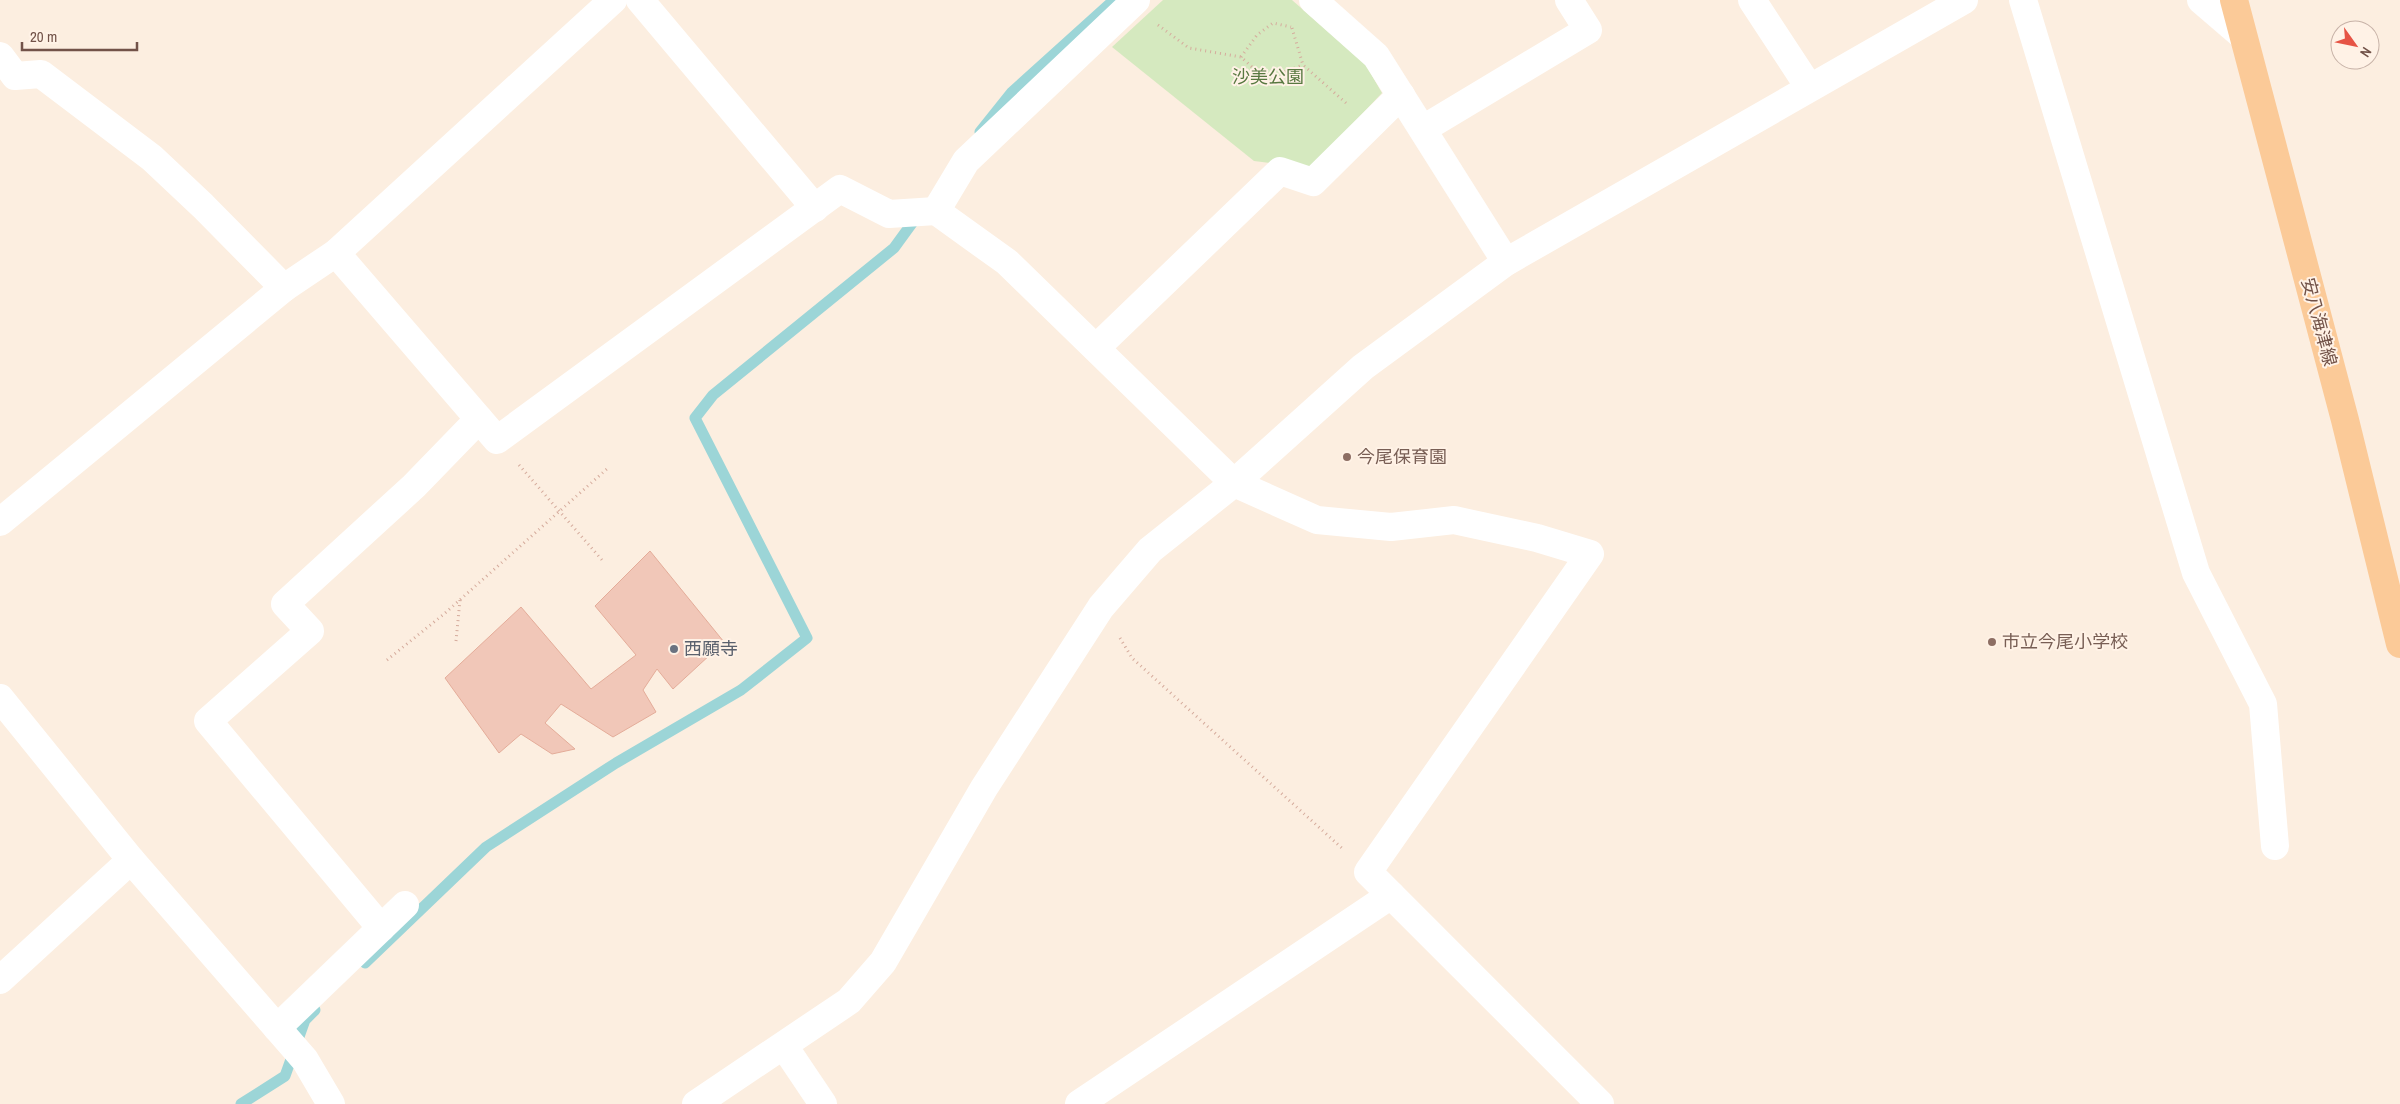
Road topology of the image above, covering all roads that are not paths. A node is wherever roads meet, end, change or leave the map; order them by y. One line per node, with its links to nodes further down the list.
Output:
1 (613, 0): 18 (street)
2 (640, 0): 16 (street)
3 (1569, 0): 15 (street)
4 (1752, 0): 13 (street)
5 (1964, 0): 13 (street)
6 (2023, 0): 27 (street)
7 (2202, 0): 11 (street)
8 (2234, 0): 11 (main road, 安八海津線)
9 (1313, 1): 14 (street)
10 (1134, 2): 17 (street)
11 (2243, 36): 25 (main road, 安八海津線)
12 (5, 74): 20 (street)
13 (1809, 87): 19 (street)
14 (1401, 95): 15 (street); 21 (street)
15 (1423, 130): 19 (street)
16 (815, 208): 17 (street); 22 (street)
17 (936, 211): 21 (street)
18 (336, 253): 20 (street); 22 (street)
19 (1506, 262): 23 (street)
20 (284, 288): 24 (street)
21 (1096, 348): 23 (street)
22 (479, 419): 31 (street)
23 (1234, 483): 29 (street); 34 (street)
24 (0, 522)
25 (2400, 644)
26 (0, 698): 28 (street)
27 (2275, 846)
28 (131, 860): 32 (street); 33 (street)
29 (1391, 895): 38 (street); 39 (street)
30 (405, 905): 31 (street)
31 (381, 928): 33 (street)
32 (0, 980)
33 (277, 1028): 35 (street)
34 (784, 1046): 36 (street); 37 (street)
35 (331, 1104)
36 (696, 1104)
37 (824, 1104)
38 (1078, 1104)
39 (1600, 1104)

